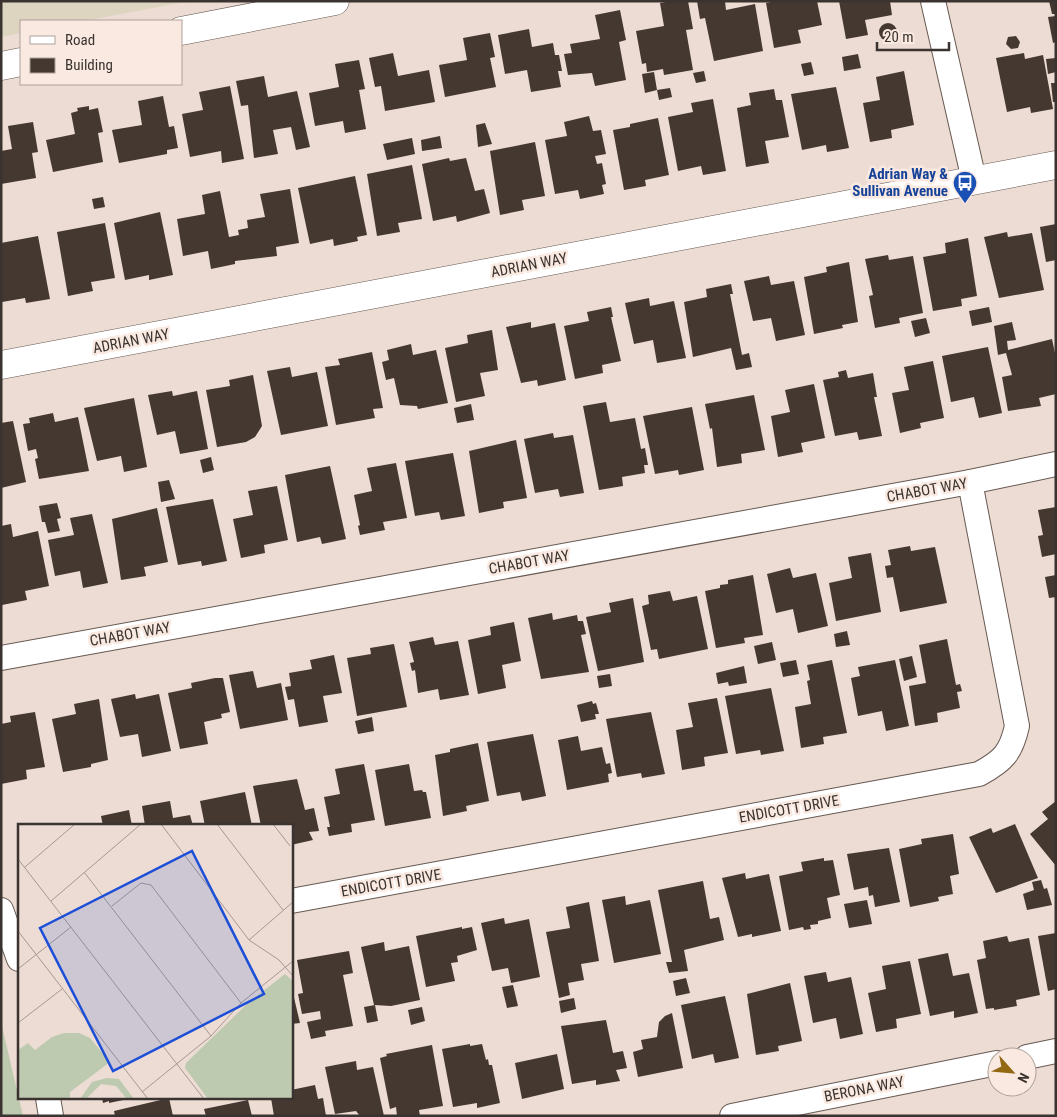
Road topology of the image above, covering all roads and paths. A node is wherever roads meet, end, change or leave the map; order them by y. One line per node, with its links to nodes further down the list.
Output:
1 (335, 1): 3 (street)
2 (933, 1): 7 (street)
3 (182, 31)
4 (20, 62): 5 (street)
5 (1, 66)
6 (1056, 165): 7 (street, ADRIAN WAY)
7 (974, 180): 8 (street, ADRIAN WAY)
8 (1, 366)
9 (1056, 464): 10 (street, CHABOT WAY)
10 (970, 482): 11 (street, CHABOT WAY); 12 (street, ENDICOTT DRIVE)
11 (1, 658)
12 (292, 901)
13 (1, 910): 14 (street)
14 (18, 954)
15 (1056, 1051): 16 (street)
16 (1037, 1055)
17 (987, 1065): 20 (street, BERONA WAY)
18 (48, 1100): 19 (street)
19 (51, 1116)
20 (732, 1116)

